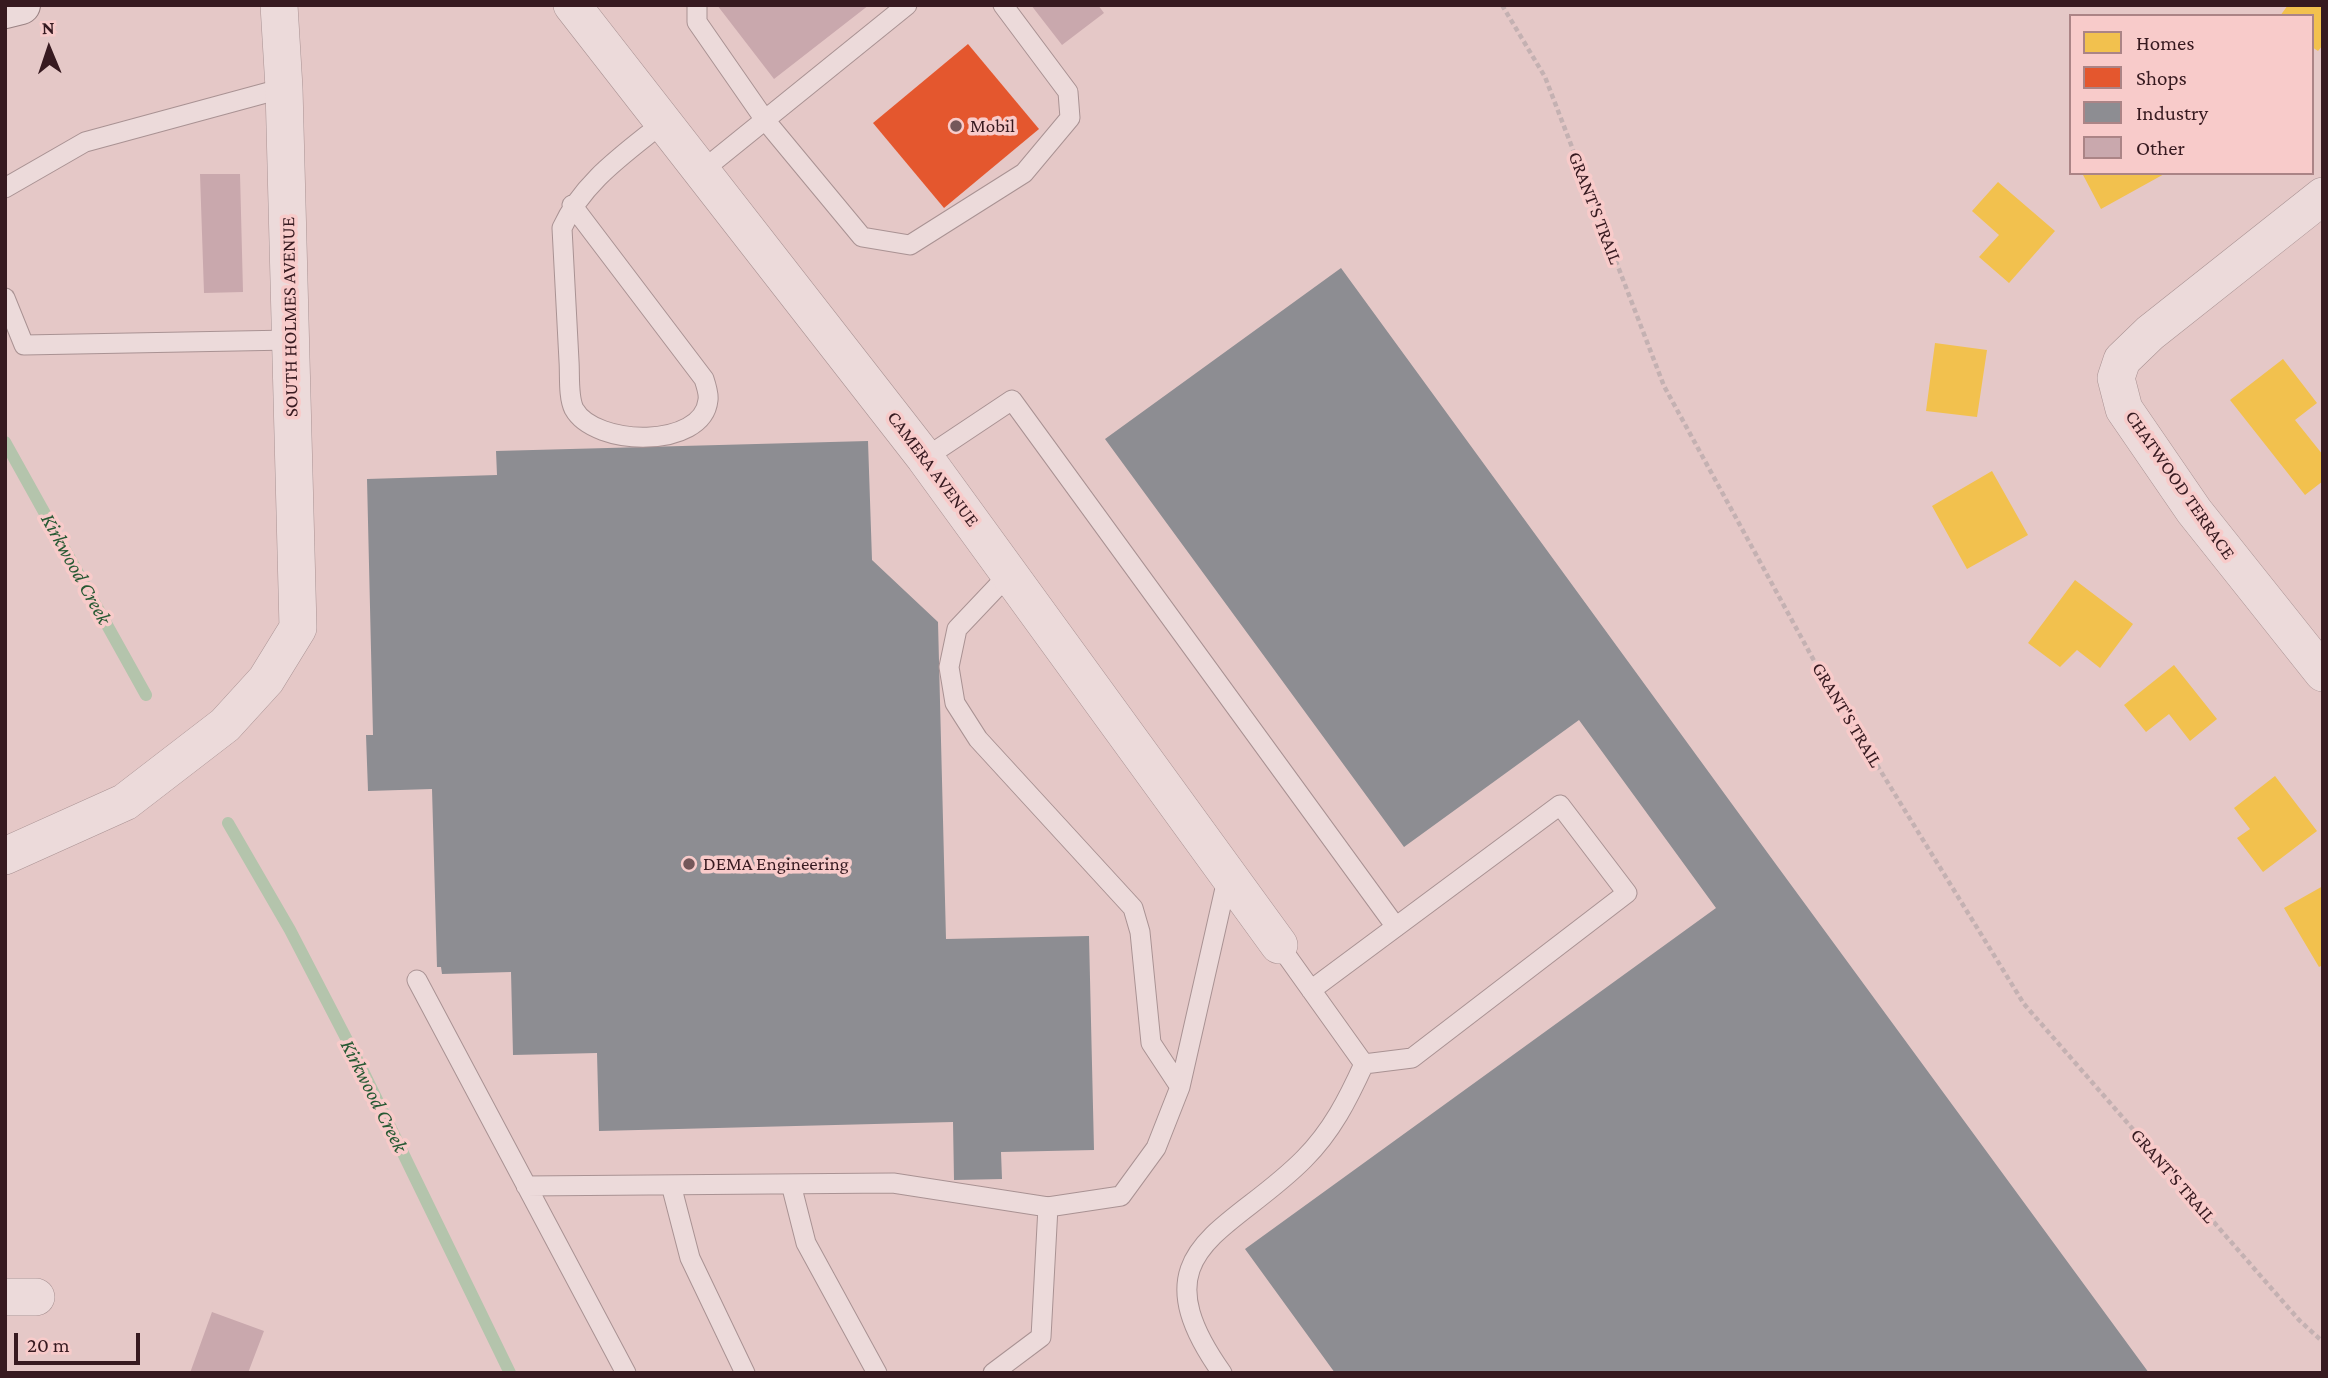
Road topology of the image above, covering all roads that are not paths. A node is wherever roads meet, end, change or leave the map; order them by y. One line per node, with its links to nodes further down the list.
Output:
1 (20, 5): 7 (main road)
2 (279, 5): 8 (street, SOUTH HOLMES AVENUE)
3 (572, 5): 10 (street, CAMERA AVENUE)
4 (697, 5): 9 (lane)
5 (907, 5): 9 (lane)
6 (1003, 5): 9 (lane)
7 (5, 9)
8 (284, 88): 12 (lane); 16 (street, SOUTH HOLMES AVENUE)
9 (765, 120): 11 (lane)
10 (665, 121): 11 (street, CAMERA AVENUE); 14 (lane)
11 (703, 170): 17 (street, CAMERA AVENUE)
12 (5, 188)
13 (2323, 197): 19 (street, CHATWOOD TERRACE)
14 (572, 205): 14 (lane)
15 (5, 298): 16 (lane)
16 (290, 340): 20 (street, SOUTH HOLMES AVENUE)
17 (925, 458): 18 (street, CAMERA AVENUE); 22 (lane)
18 (1011, 572): 21 (street, CAMERA AVENUE); 27 (lane)
19 (2323, 673)
20 (5, 856)
21 (1228, 874): 23 (street, CAMERA AVENUE); 27 (lane)
22 (1396, 927): 25 (lane); 26 (lane)
23 (1279, 945): 25 (lane)
24 (417, 980): 30 (lane)
25 (1311, 990): 26 (lane)
26 (1364, 1064): 36 (lane)
27 (1180, 1087): 31 (lane)
28 (791, 1184): 29 (lane); 31 (lane); 34 (lane)
29 (671, 1185): 30 (lane); 33 (lane)
30 (526, 1186): 32 (lane)
31 (1048, 1207): 35 (lane)
32 (626, 1373)
33 (745, 1373)
34 (877, 1373)
35 (993, 1373)
36 (1222, 1373)

